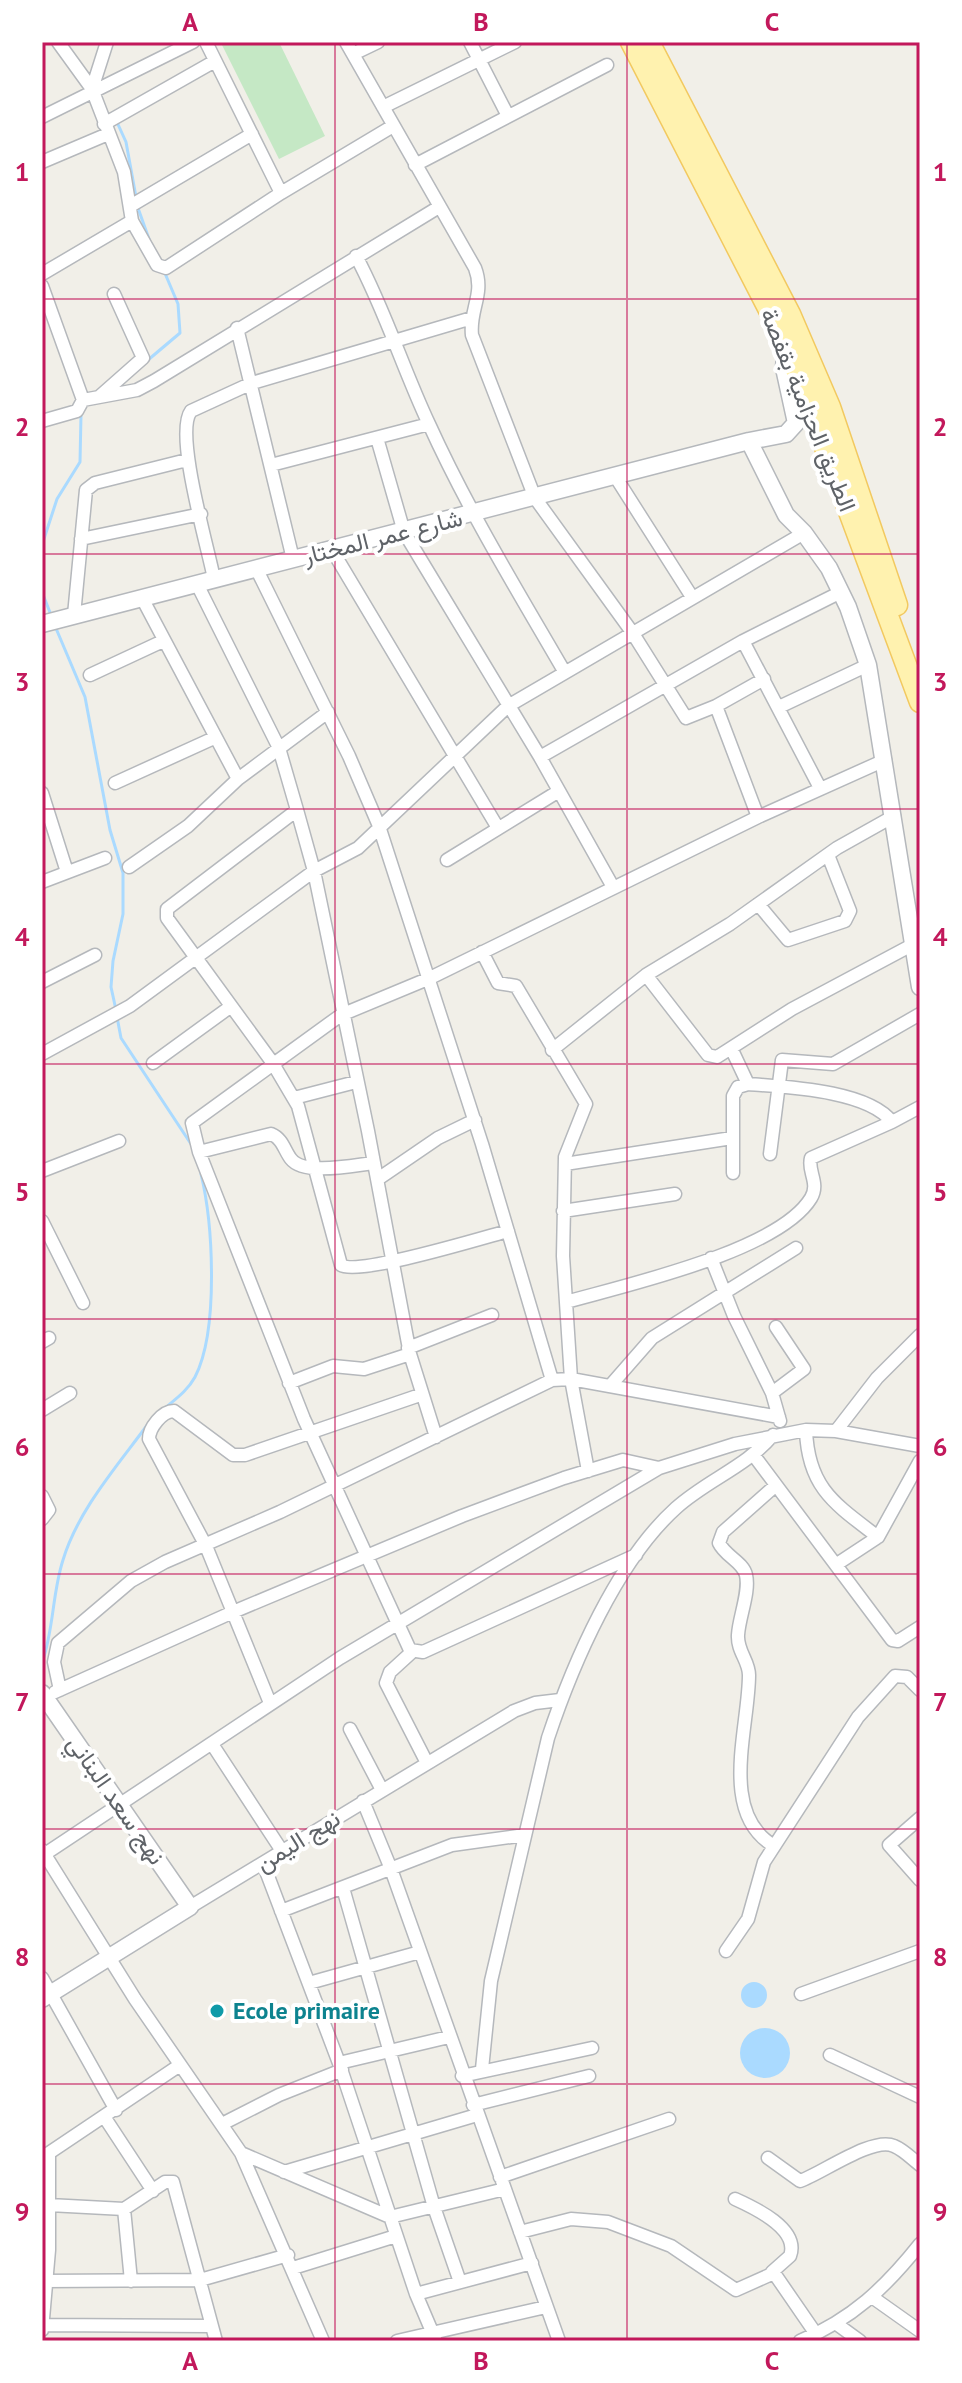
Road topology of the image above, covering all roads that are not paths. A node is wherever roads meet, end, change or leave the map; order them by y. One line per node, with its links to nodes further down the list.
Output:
1 (58, 42): 14 (street)
2 (107, 42): 14 (street)
3 (193, 42): 14 (street)
4 (206, 42): 12 (street)
5 (378, 42): 10 (street)
6 (470, 42): 11 (street)
7 (515, 42): 11 (street)
8 (631, 42): 34 (main road, الطريق الحزامية بقفصة)
9 (649, 42): 64 (main road, الطريق الحزامية بقفصة)
10 (350, 48): 15 (street)
11 (478, 60): 15 (street); 16 (street)
12 (215, 61): 19 (street); 20 (street)
13 (607, 65): 16 (street)
14 (93, 90): 17 (street); 19 (street)
15 (383, 107): 18 (street)
16 (508, 116): 22 (street)
17 (42, 117)
18 (393, 126): 22 (street); 23 (street)
19 (106, 129): 21 (street); 24 (street)
20 (252, 134): 23 (street); 24 (street)
21 (42, 162)
22 (415, 165): 25 (street)
23 (281, 193): 26 (street)
24 (132, 205): 26 (street)
25 (439, 207): 27 (street); 31 (street)
26 (132, 221): 28 (street)
27 (356, 256): 32 (street); 33 (street)
28 (42, 274)
29 (42, 286): 37 (street)
30 (114, 294): 36 (street)
31 (472, 318): 33 (street); 45 (street)
32 (237, 328): 35 (street); 36 (street)
33 (395, 341): 35 (street); 39 (street)
34 (786, 343): 41 (street, شارع عمر المختار); 69 (main road, الطريق الحزامية بقفصة)
35 (252, 383): 42 (street); 43 (street)
36 (100, 396): 37 (street)
37 (83, 400): 38 (street)
38 (42, 421)
39 (429, 424): 40 (street); 47 (street)
40 (377, 438): 43 (street); 48 (street)
41 (749, 441): 44 (street, شارع عمر المختار); 49 (street)
42 (187, 460): 46 (street); 50 (street)
43 (271, 465): 52 (street)
44 (615, 476): 45 (street, شارع عمر المختار); 57 (street)
45 (535, 498): 47 (street, شارع عمر المختار); 60 (street)
46 (201, 514): 50 (street); 54 (street)
47 (473, 514): 48 (street, شارع عمر المختار); 65 (street)
48 (404, 532): 51 (street, شارع عمر المختار); 70 (street)
49 (804, 533): 56 (street); 57 (street)
50 (81, 539): 59 (street)
51 (332, 550): 52 (street, شارع عمر المختار); 76 (street)
52 (293, 559): 53 (street, شارع عمر المختار)
53 (256, 568): 54 (street, شارع عمر المختار); 73 (street)
54 (214, 579): 55 (street, شارع عمر المختار)
55 (197, 584): 58 (street, شارع عمر المختار); 75 (street)
56 (841, 592): 62 (street); 63 (street)
57 (692, 597): 60 (street)
58 (142, 598): 59 (street, شارع عمر المختار); 61 (street)
59 (55, 620)
60 (632, 632): 65 (street); 68 (street)
61 (163, 641): 66 (street); 74 (street)
62 (743, 641): 67 (street); 68 (street)
63 (868, 665): 72 (street); 78 (street)
64 (920, 669)
65 (564, 671): 70 (street)
66 (90, 675)
67 (764, 679): 71 (street); 72 (street)
68 (665, 686): 71 (street); 77 (street)
69 (920, 702)
70 (508, 706): 76 (street); 77 (street)
71 (716, 706): 86 (street)
72 (779, 707): 81 (street)
73 (328, 712): 75 (street); 87 (street)
74 (214, 738): 79 (street); 80 (street)
75 (279, 748): 79 (street); 84 (street)
76 (453, 756): 87 (street); 88 (street)
77 (540, 757): 82 (street)
78 (885, 760): 81 (street); 85 (street)
79 (238, 779): 92 (street)
80 (115, 783)
81 (820, 788): 86 (street)
82 (559, 791): 88 (street); 96 (street)
83 (42, 793): 94 (street)
84 (297, 810): 93 (street); 101 (street)
85 (894, 816): 89 (street); 98 (street)
86 (758, 817): 96 (street)
87 (379, 826): 93 (street); 103 (street)
88 (498, 828): 91 (street)
89 (828, 855): 97 (street); 97 (street)
90 (105, 858): 94 (street)
91 (447, 860)
92 (129, 867)
93 (314, 871): 101 (street); 108 (street)
94 (67, 872): 95 (street)
95 (42, 882)
96 (613, 887): 99 (street)
97 (758, 904): 102 (street)
98 (912, 945): 105 (street); 110 (street)
99 (482, 952): 103 (street); 109 (street)
100 (95, 955): 104 (street)
101 (194, 959): 106 (street); 111 (street)
102 (646, 975): 109 (street); 110 (street)
103 (430, 978): 108 (street); 119 (street)
104 (42, 982)
105 (920, 987)
106 (230, 1007): 112 (street); 113 (street)
107 (920, 1014): 116 (street)
108 (341, 1015): 112 (street); 114 (street)
109 (552, 1050): 126 (street)
110 (732, 1050): 115 (street)
111 (42, 1054)
112 (272, 1062): 117 (street); 123 (street)
113 (153, 1063)
114 (356, 1082): 117 (street); 125 (street)
115 (748, 1084): 116 (street); 121 (street)
116 (776, 1087): 120 (street); 124 (street)
117 (294, 1098): 127 (street)
118 (920, 1107): 120 (street)
119 (475, 1120): 130 (street); 134 (street)
120 (892, 1122): 138 (street)
121 (732, 1138): 126 (street); 129 (street)
122 (119, 1141): 128 (street)
123 (199, 1152): 127 (street); 149 (street)
124 (770, 1154)
125 (374, 1163): 127 (street); 130 (street)
126 (565, 1164): 132 (street)
127 (314, 1167): 139 (street)
128 (42, 1171)
129 (733, 1173)
130 (378, 1179): 139 (street)
131 (675, 1194): 132 (street)
132 (563, 1211): 141 (street)
133 (42, 1221): 135 (street)
134 (508, 1231): 139 (street); 148 (street)
135 (56, 1247): 137 (street); 142 (street)
136 (796, 1248): 140 (street)
137 (42, 1254)
138 (711, 1258): 140 (street); 141 (street)
139 (392, 1261): 146 (street)
140 (725, 1295): 150 (street); 152 (street)
141 (566, 1302): 147 (street)
142 (83, 1303)
143 (492, 1315): 146 (street)
144 (776, 1327): 152 (street)
145 (920, 1335): 157 (street)
146 (409, 1351): 149 (street); 153 (street)
147 (571, 1379): 148 (street); 150 (street); 165 (street)
148 (552, 1380): 160 (street)
149 (289, 1383): 158 (street)
150 (610, 1386): 155 (street)
151 (70, 1393): 154 (street)
152 (772, 1393): 155 (street)
153 (420, 1395): 158 (street); 160 (street)
154 (42, 1410)
155 (779, 1417): 159 (street)
156 (806, 1430): 157 (street); 159 (street); 170 (street)
157 (836, 1431): 161 (street)
158 (311, 1434): 166 (street); 171 (street)
159 (778, 1434): 162 (street); 164 (street)
160 (436, 1437): 166 (street)
161 (920, 1446)
162 (755, 1457): 167 (street); 172 (street)
163 (920, 1461): 170 (street)
164 (659, 1468): 165 (street); 176 (street)
165 (588, 1471): 173 (street)
166 (334, 1486): 171 (street); 173 (street)
167 (775, 1486): 174 (street); 191 (street)
168 (42, 1496): 169 (street)
169 (42, 1519)
170 (878, 1537): 174 (street)
171 (206, 1546): 175 (street); 180 (street)
172 (636, 1555): 178 (street); 181 (street)
173 (366, 1557): 175 (street); 176 (street)
174 (837, 1564): 177 (street)
175 (233, 1612): 180 (street); 182 (street)
176 (397, 1624): 178 (street); 182 (street)
177 (920, 1627)
178 (413, 1651): 185 (street)
179 (920, 1690): 191 (street)
180 (49, 1693): 188 (street, نهج سعد البناني)
181 (560, 1700): 185 (street, نهج اليمن); 190 (street)
182 (270, 1703): 184 (street)
183 (350, 1729): 186 (street)
184 (212, 1744): 188 (street); 192 (street)
185 (427, 1763): 186 (street, نهج اليمن)
186 (382, 1790): 187 (street, نهج اليمن)
187 (363, 1801): 192 (street, نهج اليمن); 195 (street)
188 (120, 1806): 193 (street); 198 (street, نهج سعد البناني)
189 (920, 1818): 196 (street)
190 (525, 1835): 195 (street); 215 (street)
191 (774, 1846): 200 (street)
192 (282, 1851): 194 (street, نهج اليمن)
193 (43, 1853): 203 (street)
194 (263, 1863): 198 (street, نهج اليمن); 199 (street)
195 (391, 1869): 197 (street); 202 (street)
196 (920, 1880)
197 (343, 1888): 199 (street); 204 (street)
198 (190, 1907): 203 (street, نهج اليمن)
199 (281, 1911): 206 (street)
200 (726, 1951)
201 (920, 1951): 207 (street)
202 (420, 1952): 204 (street); 209 (street)
203 (110, 1957): 208 (street, نهج اليمن); 213 (street)
204 (365, 1968): 206 (street); 211 (street)
205 (42, 1978): 208 (street)
206 (309, 1983): 214 (street)
207 (801, 1994)
208 (46, 1996): 220 (street)
209 (449, 2037): 211 (street); 216 (street)
210 (592, 2048): 215 (street)
211 (390, 2052): 214 (street); 223 (street)
212 (830, 2055): 218 (street)
213 (180, 2065): 220 (street); 222 (street)
214 (341, 2067): 222 (street); 224 (street)
215 (482, 2069): 216 (street)
216 (462, 2076): 219 (street)
217 (589, 2076): 219 (street)
218 (920, 2097)
219 (475, 2110): 223 (street); 230 (street)
220 (110, 2114): 226 (street); 231 (street)
221 (669, 2119): 230 (street)
222 (222, 2124): 225 (street)
223 (413, 2133): 224 (street); 234 (street)
224 (366, 2145): 229 (street); 236 (street)
225 (241, 2153): 229 (street); 240 (street)
226 (46, 2156): 233 (street)
227 (768, 2158): 228 (street)
228 (920, 2165)
229 (284, 2172): 236 (street)
230 (503, 2183): 234 (street); 237 (street)
231 (153, 2191): 235 (street); 245 (street)
232 (735, 2199): 244 (street)
233 (49, 2205): 235 (street); 242 (street)
234 (434, 2207): 236 (street); 248 (street)
235 (124, 2209): 247 (street)
236 (390, 2217): 238 (street)
237 (520, 2232): 241 (street); 244 (street)
238 (396, 2236): 243 (street); 249 (street)
239 (920, 2244): 250 (street)
240 (288, 2255): 243 (street); 245 (street)
241 (532, 2263): 248 (street); 251 (street)
242 (45, 2265): 246 (street)
243 (293, 2268): 259 (street)
244 (772, 2272): 256 (street)
245 (200, 2280): 247 (street); 254 (street)
246 (44, 2281): 247 (street); 253 (street)
247 (131, 2281)
248 (460, 2282): 249 (street)
249 (416, 2294): 257 (street)
250 (872, 2297): 252 (street); 255 (street)
251 (546, 2307): 257 (street); 261 (street)
252 (838, 2325): 256 (street); 263 (street)
253 (42, 2326): 254 (street)
254 (211, 2326): 258 (street)
255 (920, 2331)
256 (816, 2334): 262 (street)
257 (434, 2336): 260 (street)
258 (216, 2341)
259 (323, 2341)
260 (397, 2341)
261 (559, 2341)
262 (800, 2341)
263 (860, 2341)

